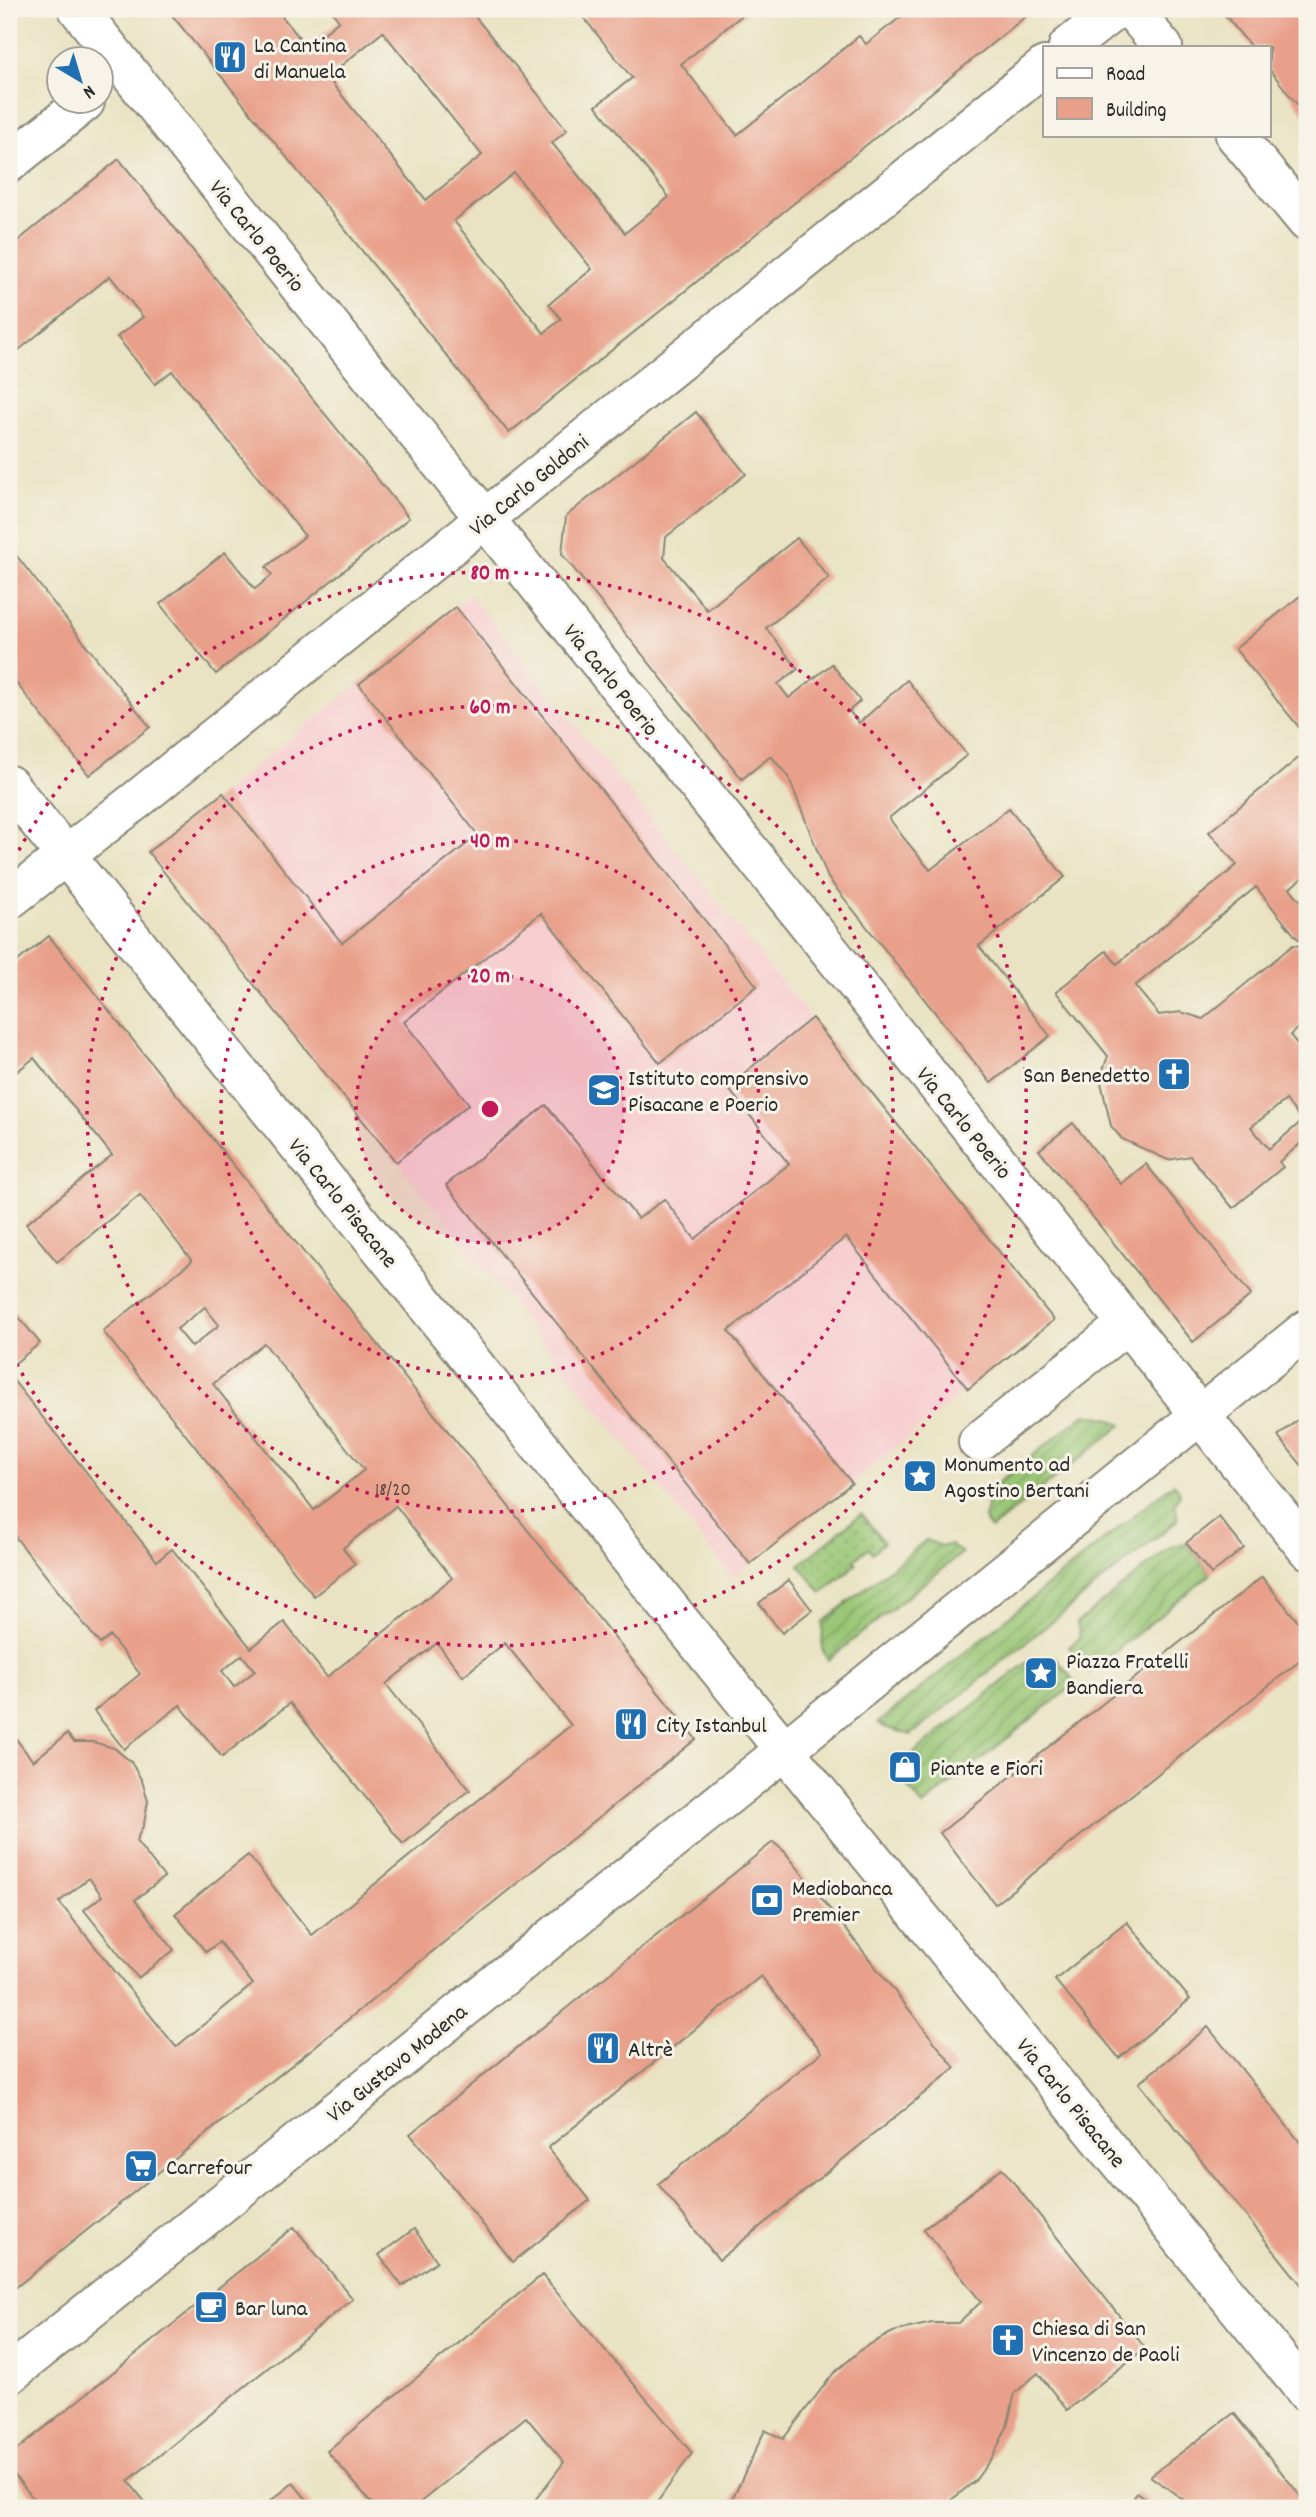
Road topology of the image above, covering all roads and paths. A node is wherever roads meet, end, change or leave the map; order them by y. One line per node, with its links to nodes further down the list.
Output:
1 (78, 9): 4 (street, Via Carlo Poerio)
2 (1116, 9): 5 (street)
3 (1131, 9): 6 (street)
4 (97, 46)
5 (1069, 46)
6 (1162, 46)
7 (1043, 68): 13 (street, Via Carlo Goldoni)
8 (116, 81): 13 (street, Via Carlo Poerio)
9 (68, 116): 11 (street)
10 (1236, 136): 12 (street)
11 (9, 163)
12 (1307, 222)
13 (485, 519): 15 (street, Via Carlo Goldoni); 17 (street, Via Carlo Poerio)
14 (9, 785): 15 (street, Via Carlo Pisacane)
15 (66, 856): 16 (street, Via Carlo Goldoni); 22 (street, Via Carlo Pisacane)
16 (9, 900)
17 (1127, 1324): 19 (street); 20 (street)
18 (1307, 1329): 19 (street)
19 (1201, 1415): 21 (street); 22 (street)
20 (978, 1442)
21 (1306, 1547)
22 (785, 1750): 23 (street, Via Gustavo Modena); 24 (street, Via Carlo Pisacane)
23 (9, 2375)
24 (1307, 2393)

